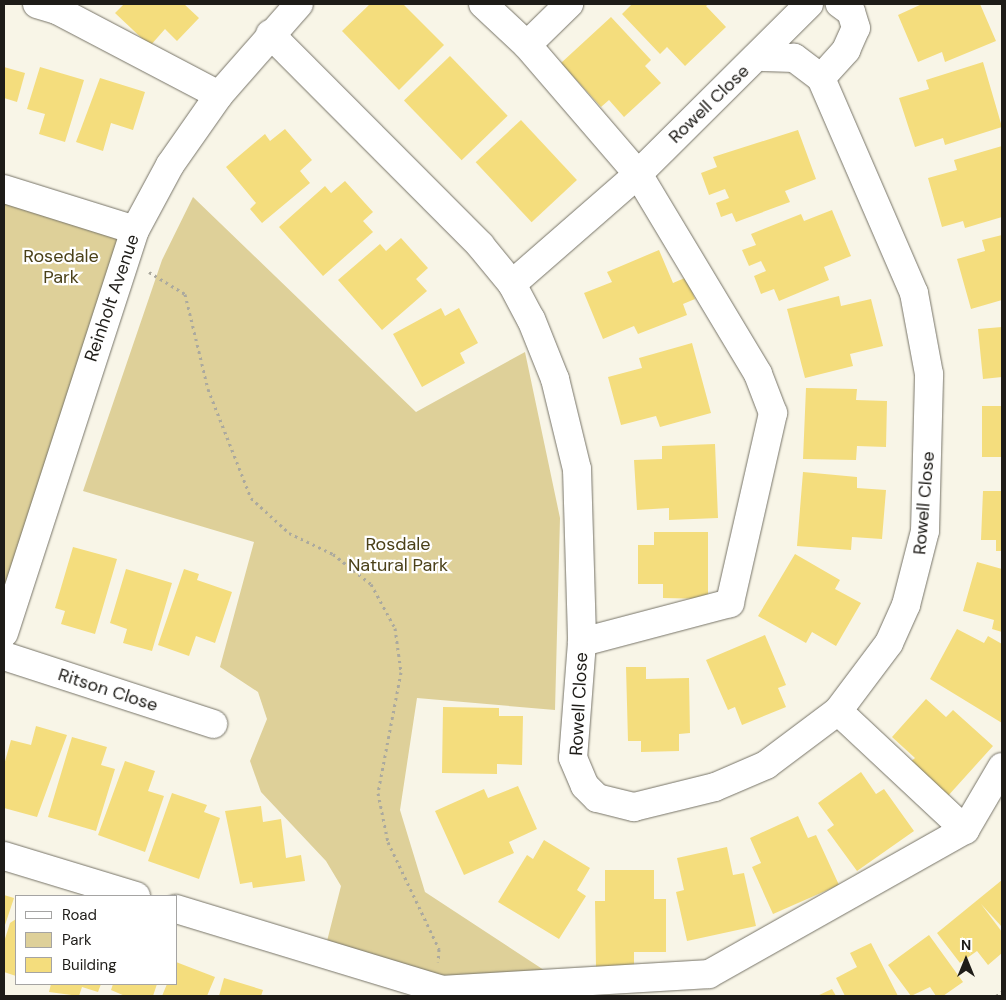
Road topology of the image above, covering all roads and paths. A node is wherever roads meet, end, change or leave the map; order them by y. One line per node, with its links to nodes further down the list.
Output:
1 (299, 4): 7 (street, Reinholt Avenue)
2 (483, 4): 8 (street)
3 (569, 4): 8 (street)
4 (809, 4): 9 (street)
5 (840, 4): 10 (street)
6 (52, 6): 11 (street)
7 (270, 34): 11 (street, Reinholt Avenue); 16 (street, Rowell Close)
8 (526, 45): 12 (street)
9 (757, 57): 10 (street, Rowell Close); 12 (street, Rowell Close)
10 (821, 78): 20 (street, Rowell Close)
11 (219, 95): 14 (street, Reinholt Avenue)
12 (638, 174): 16 (street, Rowell Close); 18 (street)
13 (4, 189): 14 (street)
14 (135, 230): 17 (street, Reinholt Avenue)
15 (148, 272): 27 (path)
16 (512, 284): 18 (street, Rowell Close)
17 (4, 633)
18 (582, 642): 20 (street, Rowell Close)
19 (4, 656): 21 (street, Ritson Close)
20 (838, 711): 23 (street)
21 (213, 724)
22 (1002, 767): 23 (street)
23 (965, 830): 27 (street)
24 (4, 856): 25 (street)
25 (133, 895)
26 (178, 910): 27 (street)
27 (442, 990)
28 (1002, 992): 29 (path)
29 (996, 996)

